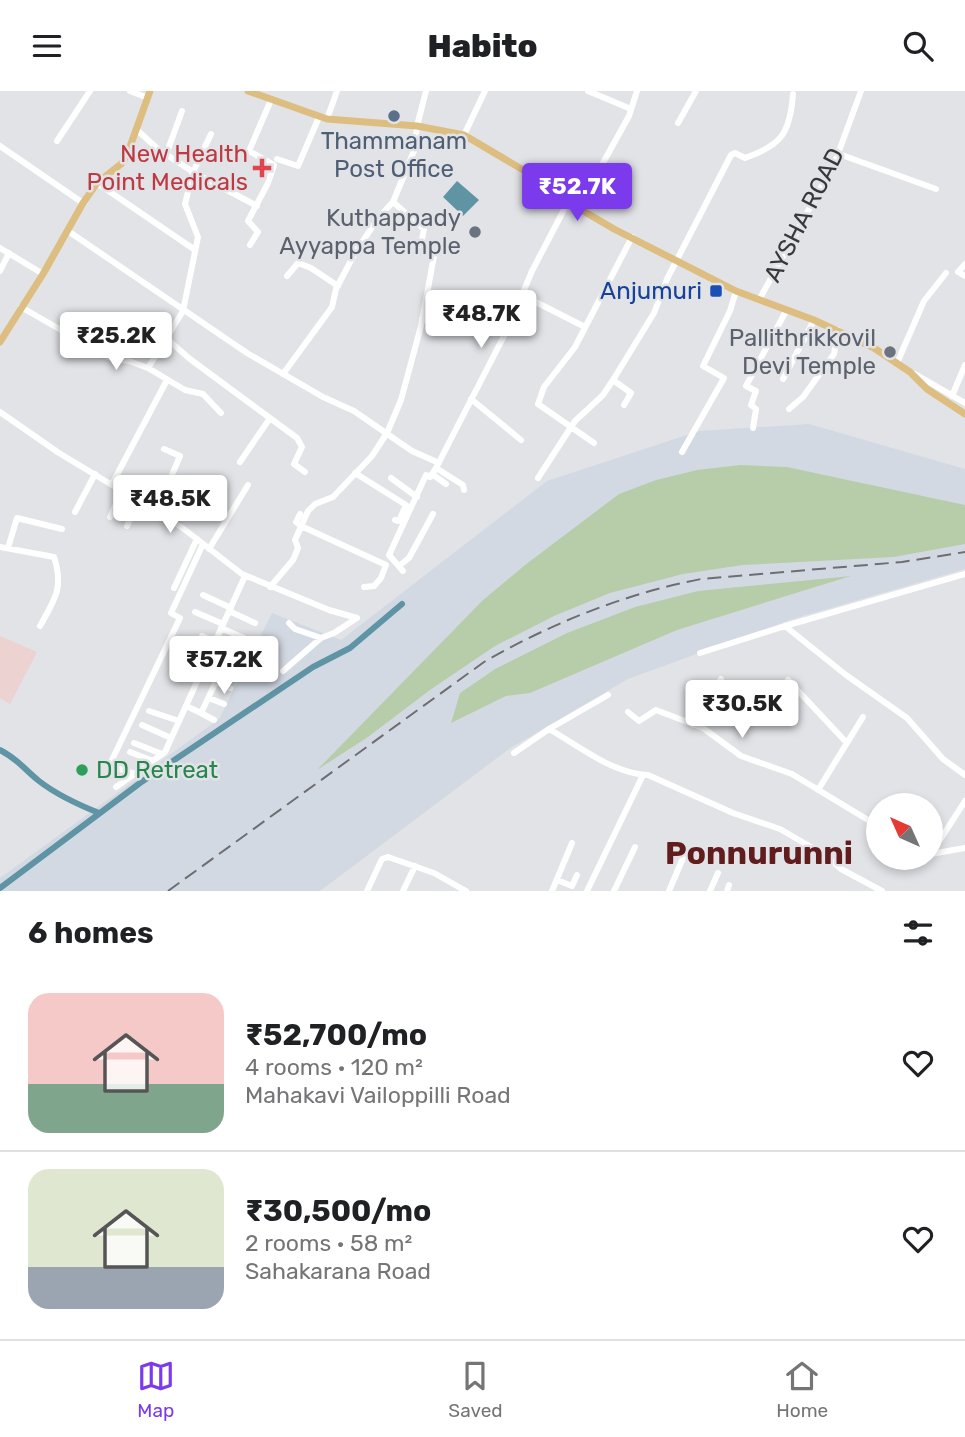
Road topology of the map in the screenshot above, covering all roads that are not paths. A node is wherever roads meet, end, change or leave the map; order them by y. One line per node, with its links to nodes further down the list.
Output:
1 (90, 91): 22 (street)
2 (130, 91): 11 (street)
3 (248, 91): 13 (main road)
4 (337, 91): 16 (street)
5 (426, 91): 18 (street)
6 (485, 91): 21 (street)
7 (589, 91): 14 (street)
8 (637, 91): 14 (street)
9 (696, 91): 17 (street)
10 (860, 91): 24 (street, AYSHA ROAD)
11 (149, 95): 19 (main road)
12 (793, 95): 41 (street)
13 (271, 100): 16 (main road); 33 (street)
14 (631, 109): 34 (street)
15 (183, 111): 25 (street)
16 (323, 118): 18 (main road); 26 (street)
17 (678, 123)
18 (417, 126): 21 (main road); 30 (street)
19 (137, 131): 25 (street); 28 (main road)
20 (211, 134): 27 (street)
21 (464, 135): 31 (main road)
22 (57, 141)
23 (0, 146): 32 (street)
24 (839, 154): 29 (street); 51 (street, AYSHA ROAD)
25 (166, 155): 27 (street)
26 (277, 159)
27 (192, 172): 33 (street); 39 (street)
28 (97, 183): 32 (main road); 39 (street)
29 (936, 189)
30 (393, 202): 48 (street); 56 (street)
31 (568, 202): 34 (main road); 50 (street)
32 (83, 203): 35 (main road)
33 (257, 206): 37 (street)
34 (578, 208): 36 (main road)
35 (68, 231): 45 (main road); 53 (street)
36 (632, 237): 41 (main road); 58 (street)
37 (250, 245)
38 (0, 247): 40 (street)
39 (195, 250): 53 (street)
40 (9, 253): 43 (street); 45 (street)
41 (677, 259): 49 (main road); 70 (street)
42 (965, 264): 47 (street)
43 (0, 271)
44 (946, 273): 63 (street)
45 (43, 274): 52 (main road)
46 (287, 276): 48 (street)
47 (965, 276)
48 (338, 286): 67 (street)
49 (736, 291): 51 (main road); 86 (street)
50 (522, 295): 58 (street); 72 (street)
51 (760, 300): 54 (main road)
52 (21, 307): 62 (main road); 65 (street)
53 (183, 311): 61 (street); 67 (street)
54 (786, 311): 57 (main road); 81 (street)
55 (122, 317): 61 (street)
56 (422, 318): 59 (street); 82 (street)
57 (814, 320): 60 (main road); 68 (street)
58 (585, 327): 80 (street)
59 (448, 328)
60 (838, 330): 63 (main road); 75 (street)
61 (167, 339): 65 (street); 79 (street)
62 (0, 342)
63 (897, 363): 66 (main road)
64 (965, 365): 71 (street)
65 (148, 368): 69 (street)
66 (910, 372): 71 (street); 78 (main road)
67 (283, 374): 82 (street)
68 (783, 379)
69 (167, 380): 77 (street); 95 (street)
70 (613, 380): 74 (street); 80 (street)
71 (953, 396): 73 (street)
72 (471, 399): 83 (street); 88 (street)
73 (965, 403)
74 (624, 405)
75 (789, 409)
76 (0, 412): 91 (street)
77 (221, 413)
78 (965, 414)
79 (270, 418): 87 (street); 89 (street)
80 (570, 428): 84 (street); 93 (street)
81 (752, 428)
82 (387, 433): 88 (street); 90 (street)
83 (521, 440)
84 (594, 443)
85 (164, 449): 102 (street)
86 (682, 452)
87 (240, 462)
88 (436, 468): 94 (street); 94 (street); 99 (street)
89 (305, 472)
90 (355, 473): 101 (street); 109 (street)
91 (95, 474): 95 (street); 103 (street)
92 (391, 478): 99 (street)
93 (538, 478)
94 (455, 480): 97 (street)
95 (112, 484): 98 (street)
96 (248, 485): 114 (street)
97 (464, 489)
98 (123, 490): 100 (street); 106 (street)
99 (416, 496): 101 (street)
100 (139, 500): 102 (street); 110 (street)
101 (409, 507): 107 (street); 117 (street)
102 (157, 510): 112 (street)
103 (75, 512)
104 (433, 514): 117 (street)
105 (300, 515): 109 (street)
106 (110, 517)
107 (395, 520)
108 (288, 524): 109 (street)
109 (299, 524): 116 (street); 120 (street)
110 (127, 526)
111 (62, 529): 115 (street)
112 (197, 539): 114 (street); 122 (street)
113 (0, 547): 115 (street)
114 (206, 547): 119 (street); 164 (street)
115 (8, 548): 128 (street)
116 (386, 565): 117 (street); 121 (street)
117 (398, 566)
118 (965, 574): 130 (street)
119 (245, 576): 120 (street); 124 (street)
120 (270, 587): 133 (street)
121 (364, 587)
122 (174, 588)
123 (203, 595): 124 (street)
124 (230, 610): 126 (street); 129 (street)
125 (195, 612): 129 (street)
126 (255, 623)
127 (289, 623): 133 (street)
128 (40, 626)
129 (222, 626): 132 (street); 134 (street)
130 (785, 626): 136 (street); 168 (street)
131 (202, 636): 134 (street)
132 (244, 638)
133 (321, 638): 139 (street)
134 (215, 643): 137 (street); 138 (street)
135 (178, 647): 137 (street)
136 (699, 653)
137 (208, 658): 142 (street); 147 (street)
138 (246, 659)
139 (283, 671)
140 (721, 679): 155 (street)
141 (788, 680): 158 (street)
142 (216, 682): 143 (street); 145 (street)
143 (230, 688)
144 (608, 695): 156 (street)
145 (209, 698): 146 (street); 150 (street)
146 (224, 704)
147 (186, 706): 150 (street); 152 (street)
148 (149, 711): 152 (street)
149 (628, 712): 155 (street)
150 (201, 713): 153 (street)
151 (863, 717): 158 (street)
152 (179, 720): 157 (street)
153 (214, 720)
154 (142, 725): 157 (street)
155 (693, 725): 170 (street)
156 (549, 729): 161 (street); 167 (street)
157 (171, 738): 162 (street)
158 (846, 742): 170 (street)
159 (134, 743): 162 (street)
160 (130, 752): 163 (street)
161 (513, 753)
162 (162, 754): 163 (street)
163 (153, 761): 166 (street)
164 (110, 764)
165 (120, 769): 166 (street)
166 (135, 774): 169 (street)
167 (642, 775): 187 (street); 191 (street)
168 (965, 775)
169 (116, 787)
170 (818, 790): 172 (street)
171 (965, 801): 173 (street)
172 (866, 819)
173 (943, 835)
174 (572, 843): 182 (street)
175 (635, 847): 188 (street)
176 (965, 848): 178 (street)
177 (686, 851): 189 (street)
178 (943, 852)
179 (415, 866): 183 (street); 184 (street); 185 (street)
180 (718, 873): 190 (street)
181 (577, 875): 182 (street)
182 (557, 880): 186 (street)
183 (367, 891)
184 (403, 891)
185 (466, 891)
186 (552, 891)
187 (587, 891)
188 (614, 891)
189 (669, 891)
190 (710, 891)
191 (882, 891)

